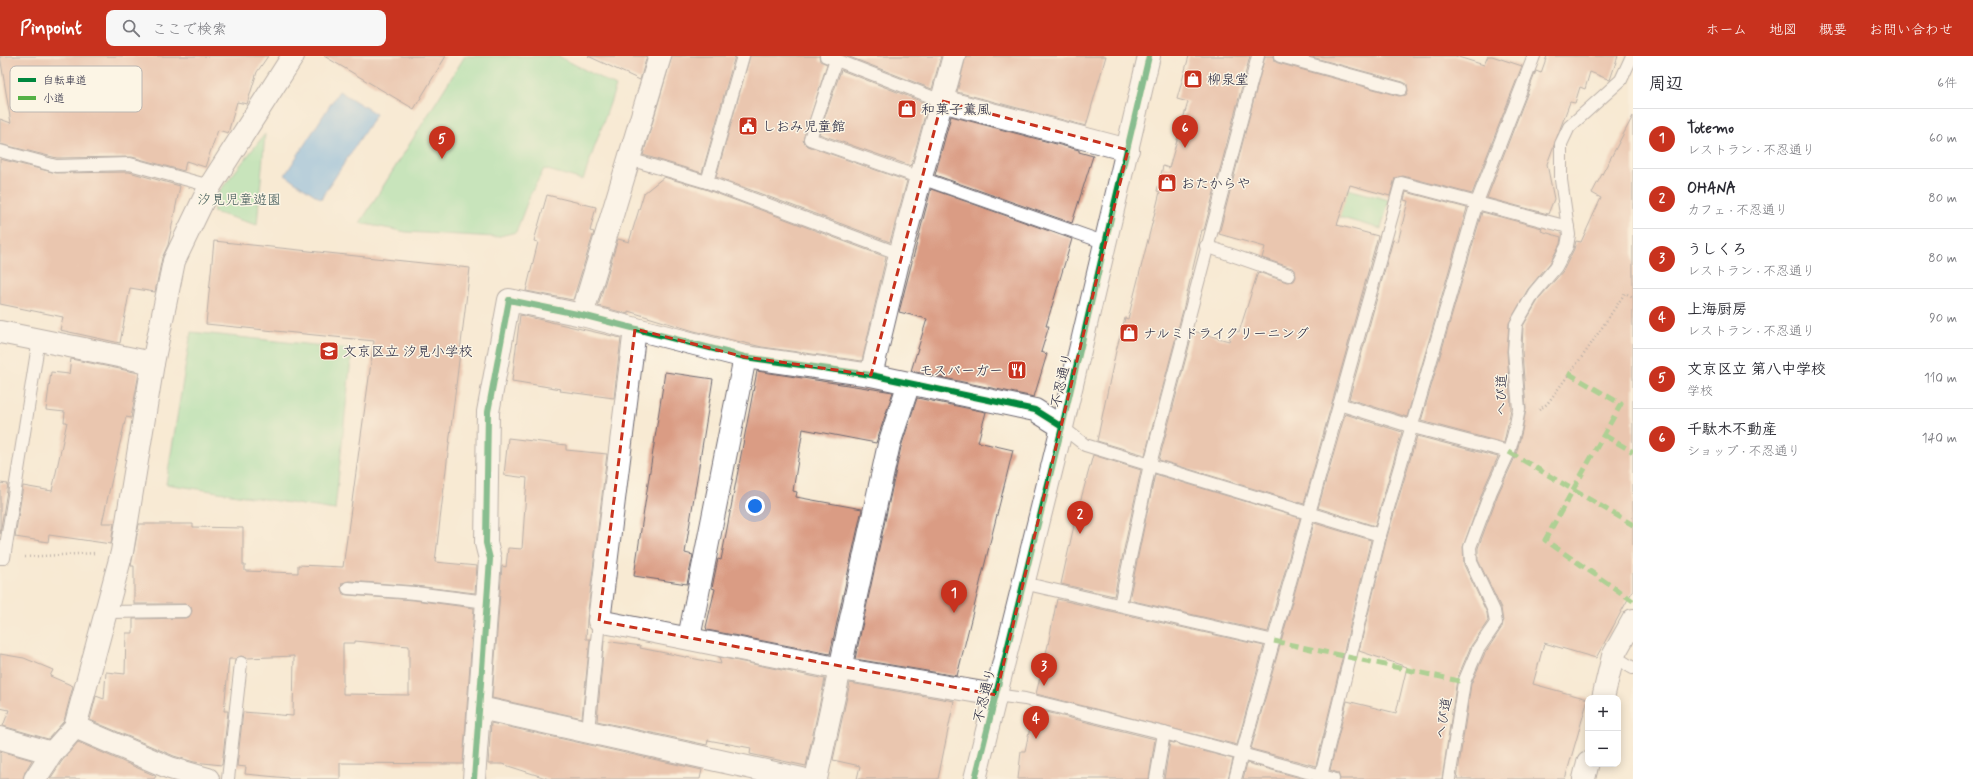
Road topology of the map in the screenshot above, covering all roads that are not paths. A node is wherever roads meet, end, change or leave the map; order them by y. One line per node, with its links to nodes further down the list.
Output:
1 (293, 56): 18 (street)
2 (660, 56): 15 (street)
3 (743, 56): 17 (lane)
4 (954, 56): 12 (street)
5 (1149, 56): 13 (street, 不忍通り)
6 (1258, 56): 22 (lane)
7 (1280, 56): 11 (lane)
8 (1534, 56): 19 (lane)
9 (1632, 56): 20 (lane, へび道)
10 (831, 58): 12 (lane); 16 (lane)
11 (1401, 89)
12 (942, 101): 13 (street); 16 (street)
13 (1128, 150): 21 (street, 不忍通り)
14 (0, 151): 18 (lane)
15 (629, 159): 17 (lane); 25 (street)
16 (921, 178): 21 (lane); 23 (street)
17 (707, 182): 23 (lane)
18 (210, 186): 30 (street)
19 (1477, 202): 20 (lane); 33 (lane); 35 (lane)
20 (1568, 227): 36 (lane, へび道)
21 (1106, 243): 34 (street, 不忍通り)
22 (1206, 246): 24 (lane); 37 (lane)
23 (900, 254): 31 (street)
24 (1289, 275)
25 (582, 315): 26 (street); 43 (street)
26 (634, 329): 29 (street); 48 (street)
27 (0, 332): 28 (street)
28 (39, 340): 30 (street); 40 (lane)
29 (746, 357): 31 (street); 49 (street)
30 (153, 363): 46 (street)
31 (870, 375): 32 (street)
32 (909, 383): 34 (street); 54 (street)
33 (1340, 404): 35 (lane); 38 (lane)
34 (1062, 426): 37 (lane); 41 (street, 不忍通り)
35 (1413, 427): 36 (lane); 39 (lane)
36 (1509, 452): 76 (lane, へび道)
37 (1150, 464): 38 (lane); 44 (lane)
38 (1310, 512): 39 (lane); 50 (lane)
39 (1380, 535): 65 (lane)
40 (2, 558)
41 (1023, 584): 44 (lane); 55 (street, 不忍通り)
42 (348, 588): 43 (lane)
43 (487, 602): 57 (street)
44 (1120, 605): 50 (lane)
45 (185, 611): 46 (lane)
46 (106, 612): 58 (street)
47 (1633, 620): 51 (street)
48 (599, 621): 49 (street); 59 (lane)
49 (689, 638): 54 (street)
50 (1274, 641): 63 (lane)
51 (1613, 656): 53 (lane); 56 (street)
52 (241, 663): 68 (lane)
53 (1633, 668)
54 (840, 669): 55 (street); 71 (street)
55 (996, 695): 60 (lane); 72 (street, 不忍通り)
56 (1604, 695)
57 (480, 708): 59 (street); 69 (street)
58 (75, 727): 62 (street); 67 (street)
59 (588, 731): 70 (street)
60 (1164, 733): 63 (lane); 73 (lane)
61 (0, 738): 62 (street)
62 (52, 753): 66 (street)
63 (1241, 754): 65 (lane); 74 (lane)
64 (1587, 767): 77 (street)
65 (1321, 776): 75 (lane)
66 (35, 779)
67 (208, 779)
68 (228, 779)
69 (474, 779)
70 (802, 779)
71 (816, 779)
72 (975, 779)
73 (1156, 779)
74 (1235, 779)
75 (1333, 779)
76 (1449, 779)
77 (1584, 779)

